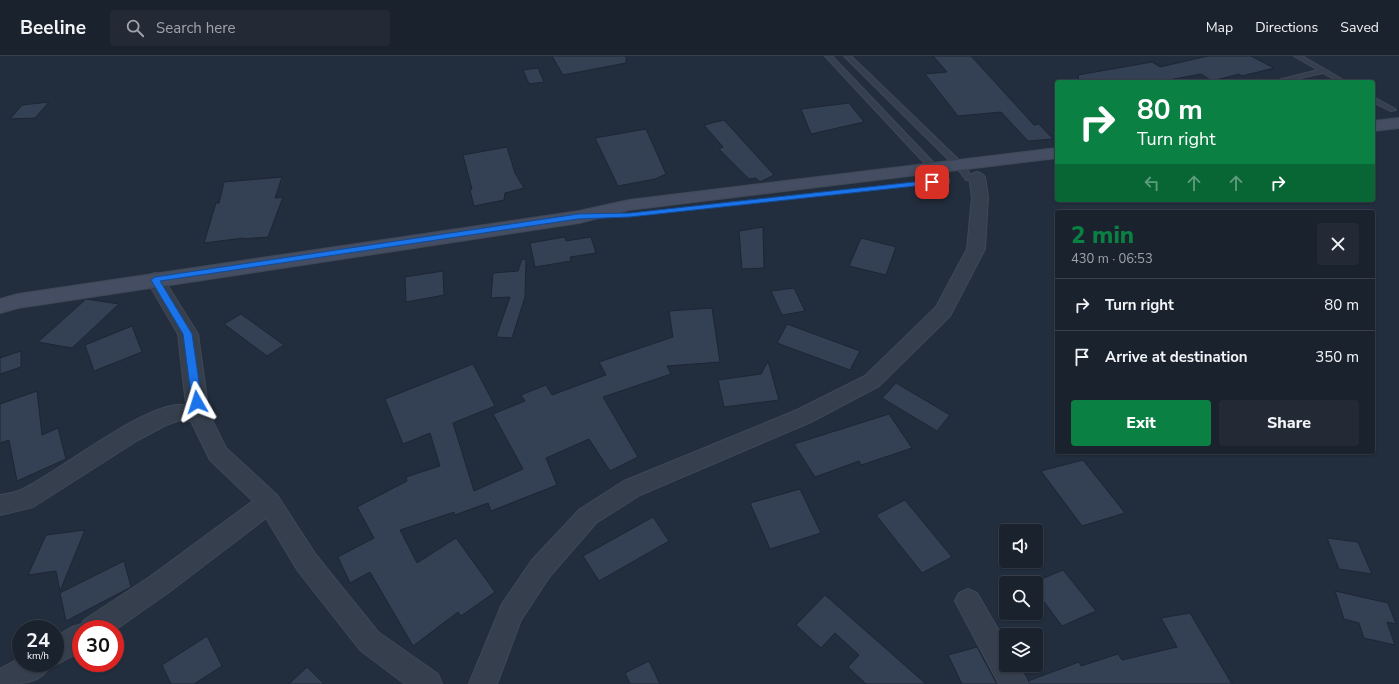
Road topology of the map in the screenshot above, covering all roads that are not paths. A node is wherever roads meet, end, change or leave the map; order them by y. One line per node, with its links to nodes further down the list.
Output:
1 (828, 56): 13 (lane)
2 (847, 56): 14 (lane)
3 (1297, 56): 4 (lane)
4 (1324, 71): 5 (lane); 6 (lane)
5 (1282, 80)
6 (1340, 80)
7 (1375, 100): 9 (lane)
8 (1375, 112): 9 (street)
9 (1397, 114): 10 (street)
10 (1375, 125)
11 (1055, 153): 14 (street)
12 (1055, 168): 14 (street)
13 (940, 174): 14 (street); 15 (street)
14 (968, 174): 25 (street)
15 (155, 280): 16 (street); 17 (street)
16 (0, 306)
17 (198, 414): 18 (street); 19 (street)
18 (269, 502): 21 (street); 24 (street)
19 (0, 505)
20 (968, 601): 26 (street)
21 (107, 620)
22 (23, 672): 23 (street)
23 (0, 683)
24 (428, 684)
25 (483, 684)
26 (1014, 684)

